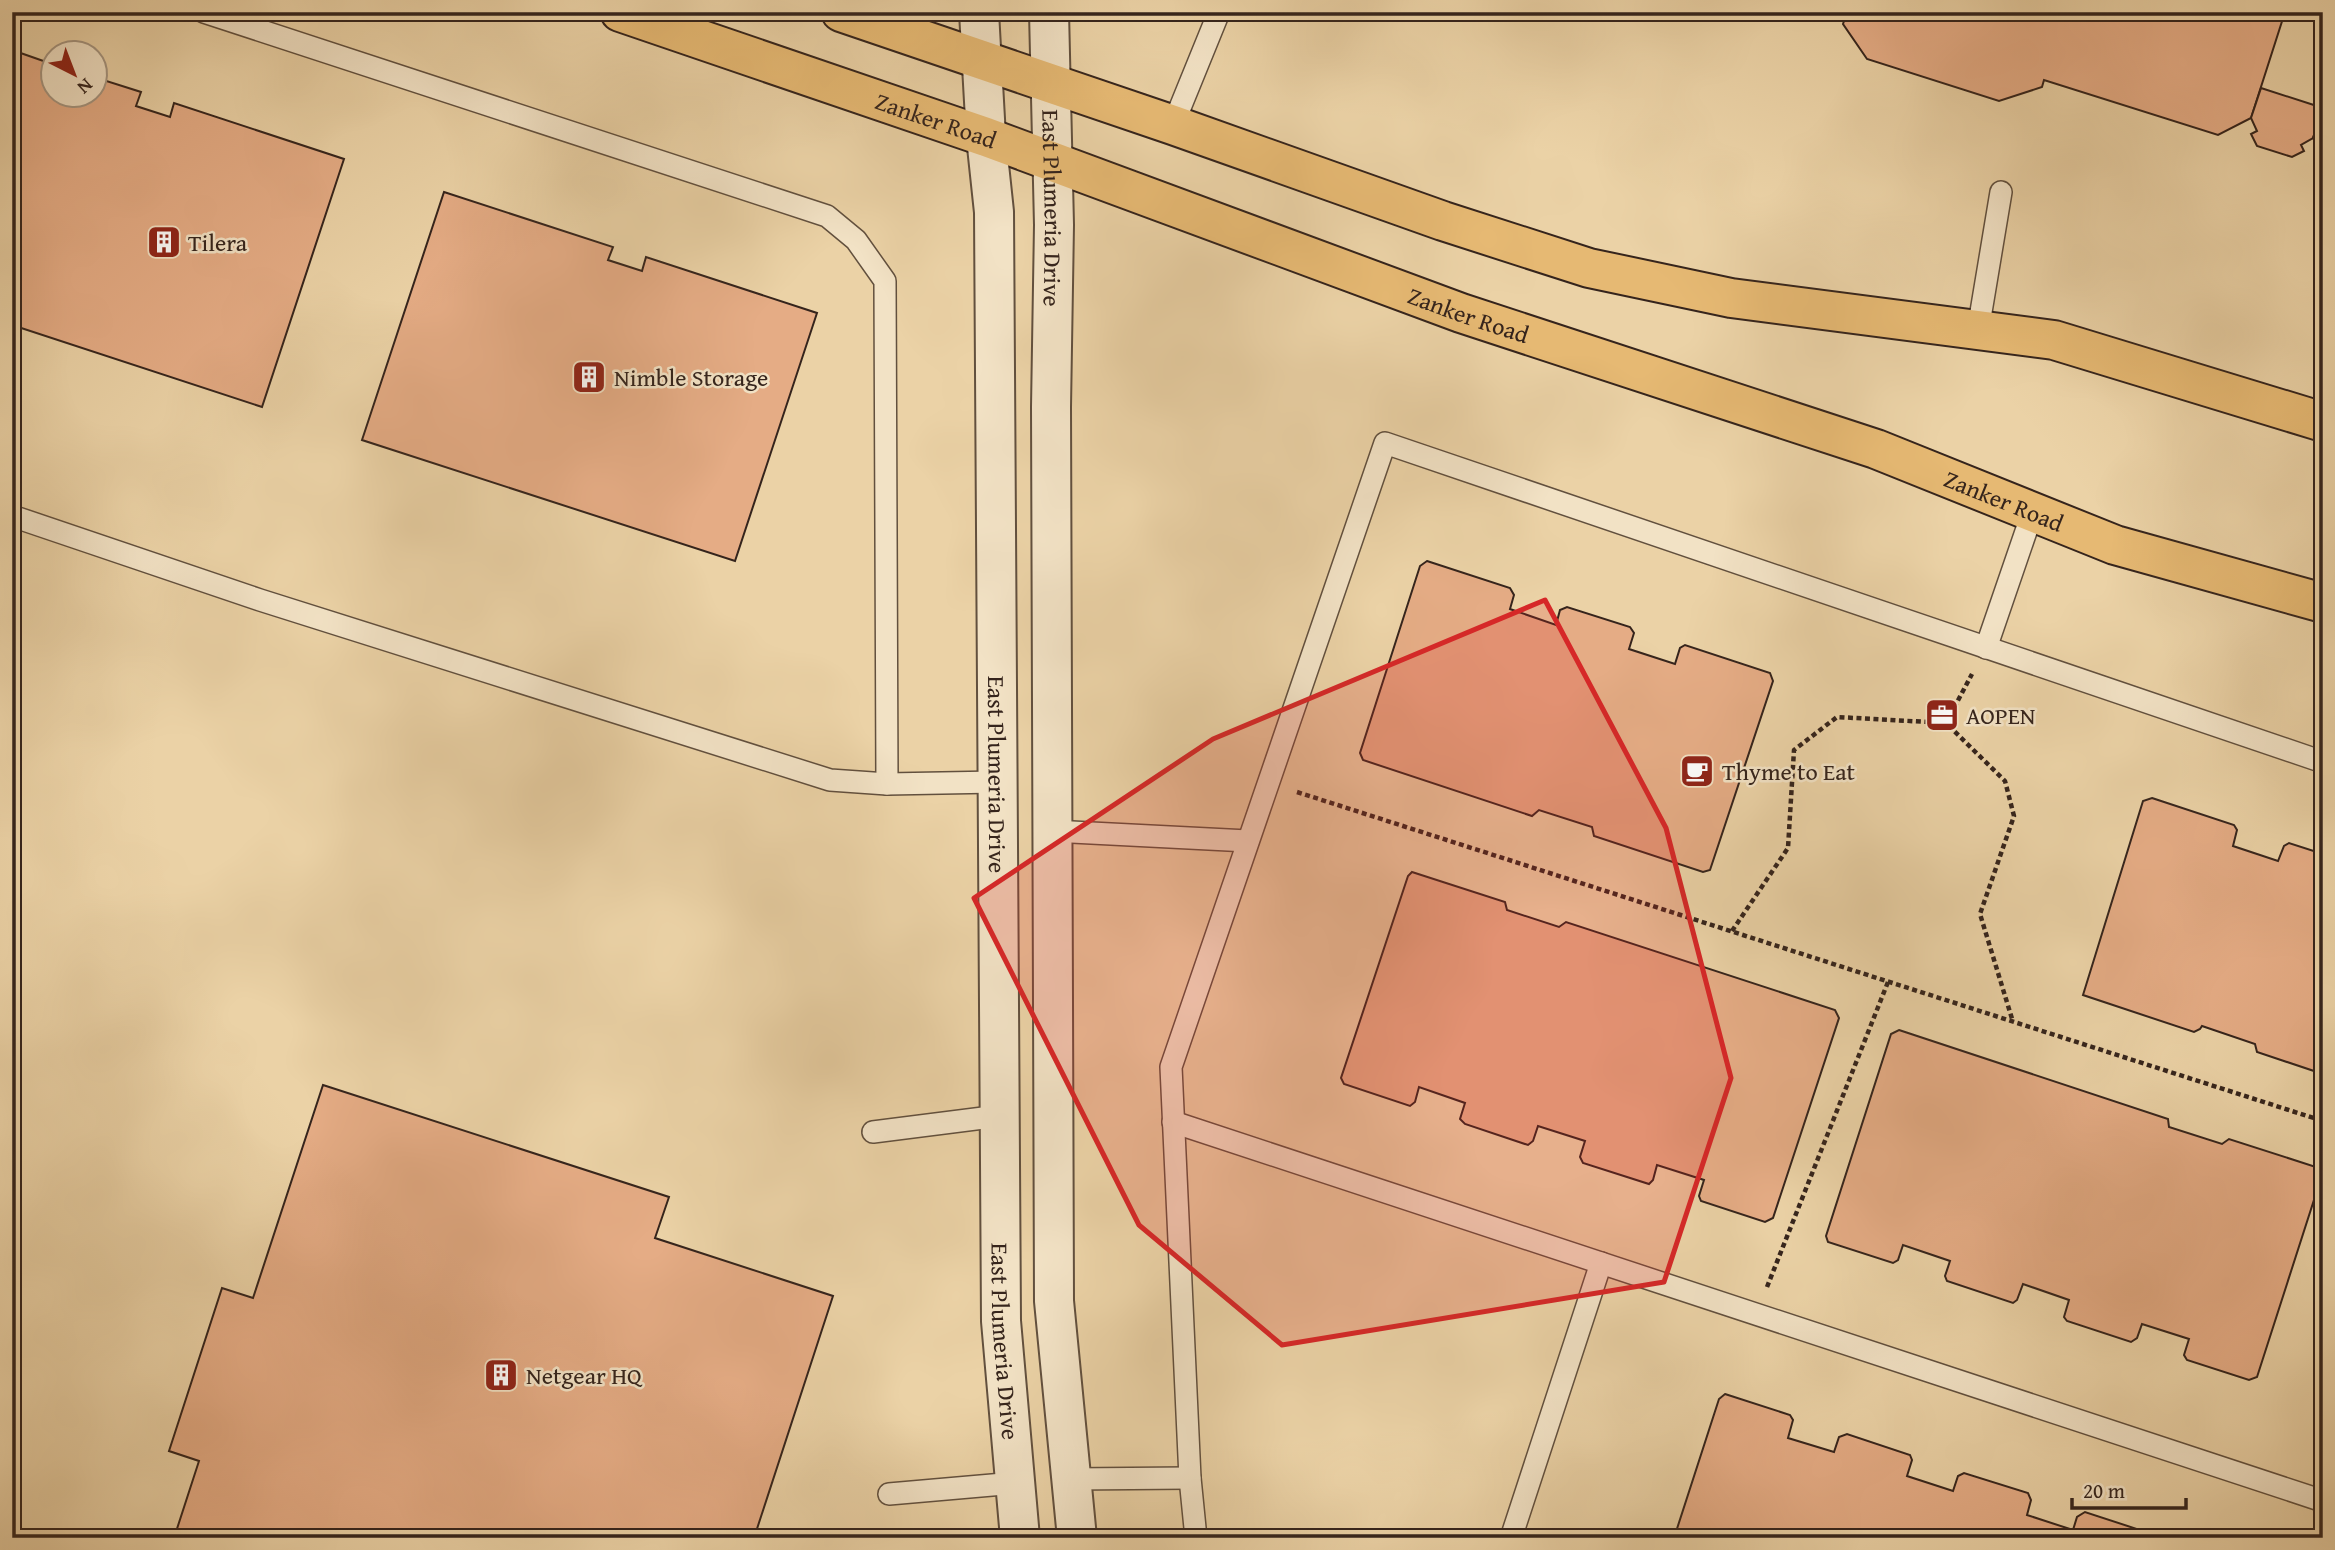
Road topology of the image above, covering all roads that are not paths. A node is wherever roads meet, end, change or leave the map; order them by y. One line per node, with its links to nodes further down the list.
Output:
1 (204, 12): 21 (lane)
2 (620, 12): 10 (main road, Zanker Road)
3 (841, 12): 7 (main road)
4 (979, 12): 7 (street, East Plumeria Drive)
5 (1049, 12): 8 (street, East Plumeria Drive)
6 (1219, 12): 9 (lane)
7 (982, 61): 8 (main road); 10 (street, East Plumeria Drive)
8 (1052, 85): 9 (main road); 11 (street, East Plumeria Drive)
9 (1173, 125): 13 (main road)
10 (986, 137): 11 (main road, Zanker Road); 20 (street, East Plumeria Drive)
11 (1053, 163): 15 (main road, Zanker Road); 23 (street, East Plumeria Drive)
12 (2001, 192): 13 (lane)
13 (1978, 330): 14 (main road)
14 (2323, 422)
15 (2033, 511): 17 (main road, Zanker Road); 18 (lane)
16 (12, 516): 21 (lane)
17 (2323, 603)
18 (1986, 648): 19 (lane); 24 (lane)
19 (2323, 762)
20 (997, 782): 21 (lane); 22 (street, East Plumeria Drive)
21 (887, 784)
22 (998, 831): 23 (street); 25 (street, East Plumeria Drive)
23 (1052, 831): 24 (lane); 30 (street, East Plumeria Drive)
24 (1248, 841): 26 (lane)
25 (999, 1116): 27 (lane); 31 (street, East Plumeria Drive)
26 (1173, 1122): 28 (lane); 29 (lane)
27 (873, 1132)
28 (1601, 1263): 33 (lane); 37 (lane)
29 (1190, 1478): 30 (lane); 36 (lane)
30 (1071, 1479): 31 (street); 35 (street, East Plumeria Drive)
31 (1015, 1483): 32 (lane); 34 (street, East Plumeria Drive)
32 (889, 1494)
33 (2323, 1501)
34 (1020, 1538)
35 (1077, 1538)
36 (1196, 1538)
37 (1511, 1538)

